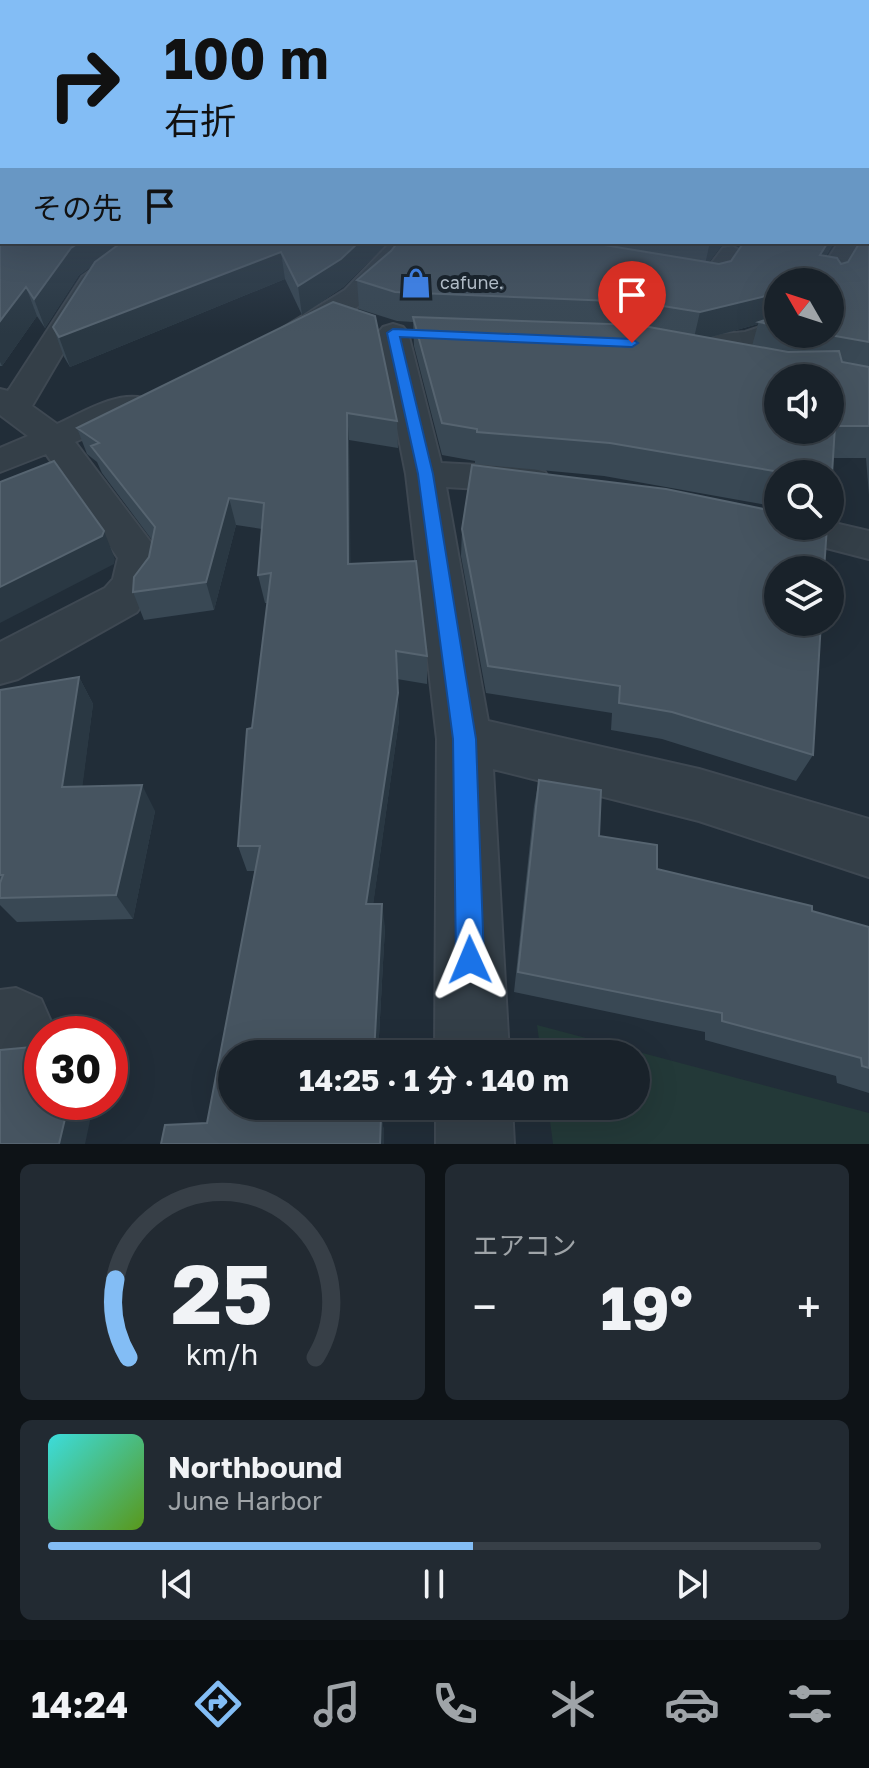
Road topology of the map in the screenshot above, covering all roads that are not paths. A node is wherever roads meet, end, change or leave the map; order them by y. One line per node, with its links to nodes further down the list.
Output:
1 (144, 244): 12 (street)
2 (402, 244): 7 (street)
3 (850, 244): 5 (street)
4 (732, 253): 6 (street)
5 (835, 268)
6 (656, 271)
7 (334, 313): 9 (street); 15 (street)
8 (764, 336): 10 (street)
9 (269, 345)
10 (758, 366)
11 (158, 393): 13 (street)
12 (7, 403): 13 (street)
13 (53, 438): 14 (street); 19 (street)
14 (0, 461)
15 (425, 474): 16 (street); 20 (street)
16 (573, 486)
17 (844, 539): 18 (street)
18 (869, 545)
19 (0, 665)
20 (464, 739): 21 (street); 22 (street)
21 (869, 848)
22 (472, 1040)
23 (474, 1120): 24 (street)
24 (475, 1144)

